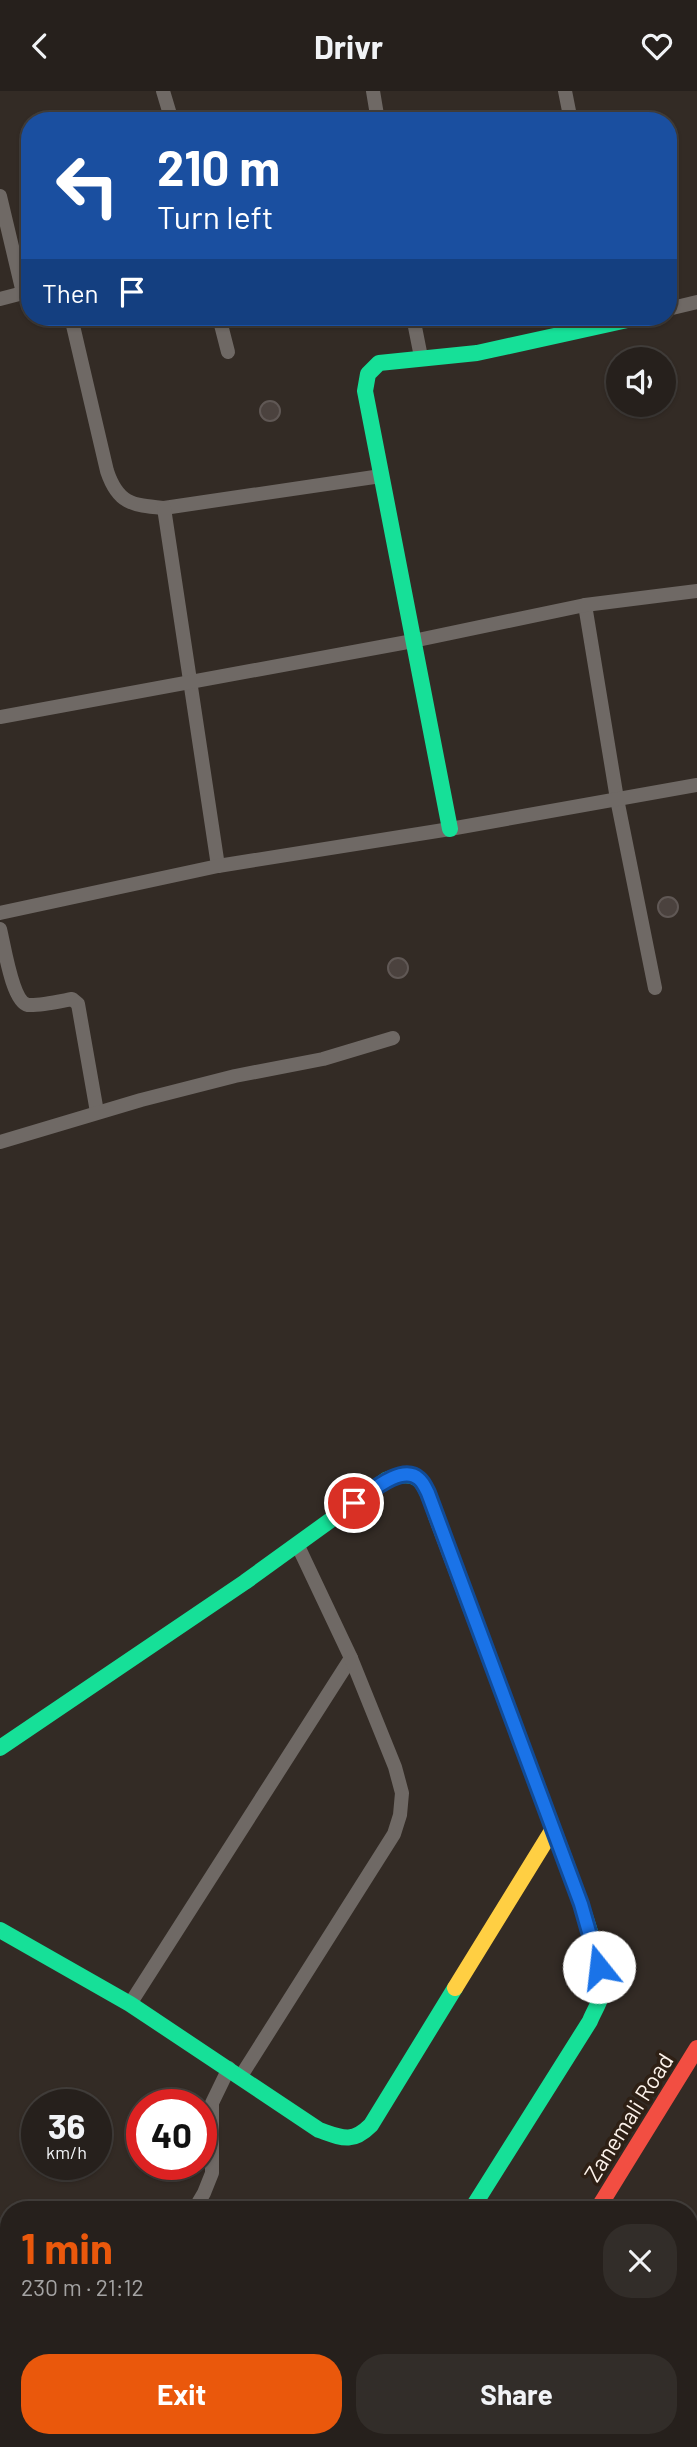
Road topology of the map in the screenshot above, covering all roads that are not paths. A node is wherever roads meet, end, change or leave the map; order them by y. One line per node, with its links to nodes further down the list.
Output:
1 (163, 91): 4 (street)
2 (373, 91): 5 (street)
3 (565, 91): 6 (street)
4 (169, 112)
5 (377, 112)
6 (568, 112)
7 (0, 196): 8 (street)
8 (21, 274)
9 (21, 293): 10 (street)
10 (0, 299)
11 (697, 302): 12 (street)
12 (677, 307)
13 (73, 326): 20 (street)
14 (221, 326): 17 (street)
15 (416, 326): 18 (street)
16 (588, 326): 18 (street)
17 (228, 352)
18 (421, 358): 19 (street)
19 (381, 476): 20 (street); 23 (street)
20 (164, 507): 24 (street)
21 (697, 591): 22 (street)
22 (585, 605): 23 (street); 27 (street)
23 (413, 641): 24 (street); 28 (street)
24 (190, 682): 25 (street); 29 (street)
25 (0, 716)
26 (697, 785): 27 (street)
27 (617, 799): 28 (street); 32 (street)
28 (450, 829): 29 (street)
29 (218, 866): 30 (street)
30 (0, 913)
31 (0, 929): 34 (street)
32 (655, 988)
33 (393, 1038): 34 (street)
34 (97, 1112): 35 (street)
35 (0, 1142)
36 (298, 1546): 37 (street); 38 (street); 39 (street)
37 (351, 1658): 41 (street); 43 (street)
38 (0, 1748)
39 (553, 1829): 43 (street); 45 (street)
40 (2, 1937): 41 (street)
41 (130, 2004): 43 (street)
42 (697, 2048): 46 (street, Zanemali Road)
43 (235, 2072): 44 (street)
44 (199, 2201)
45 (477, 2201)
46 (603, 2201)

